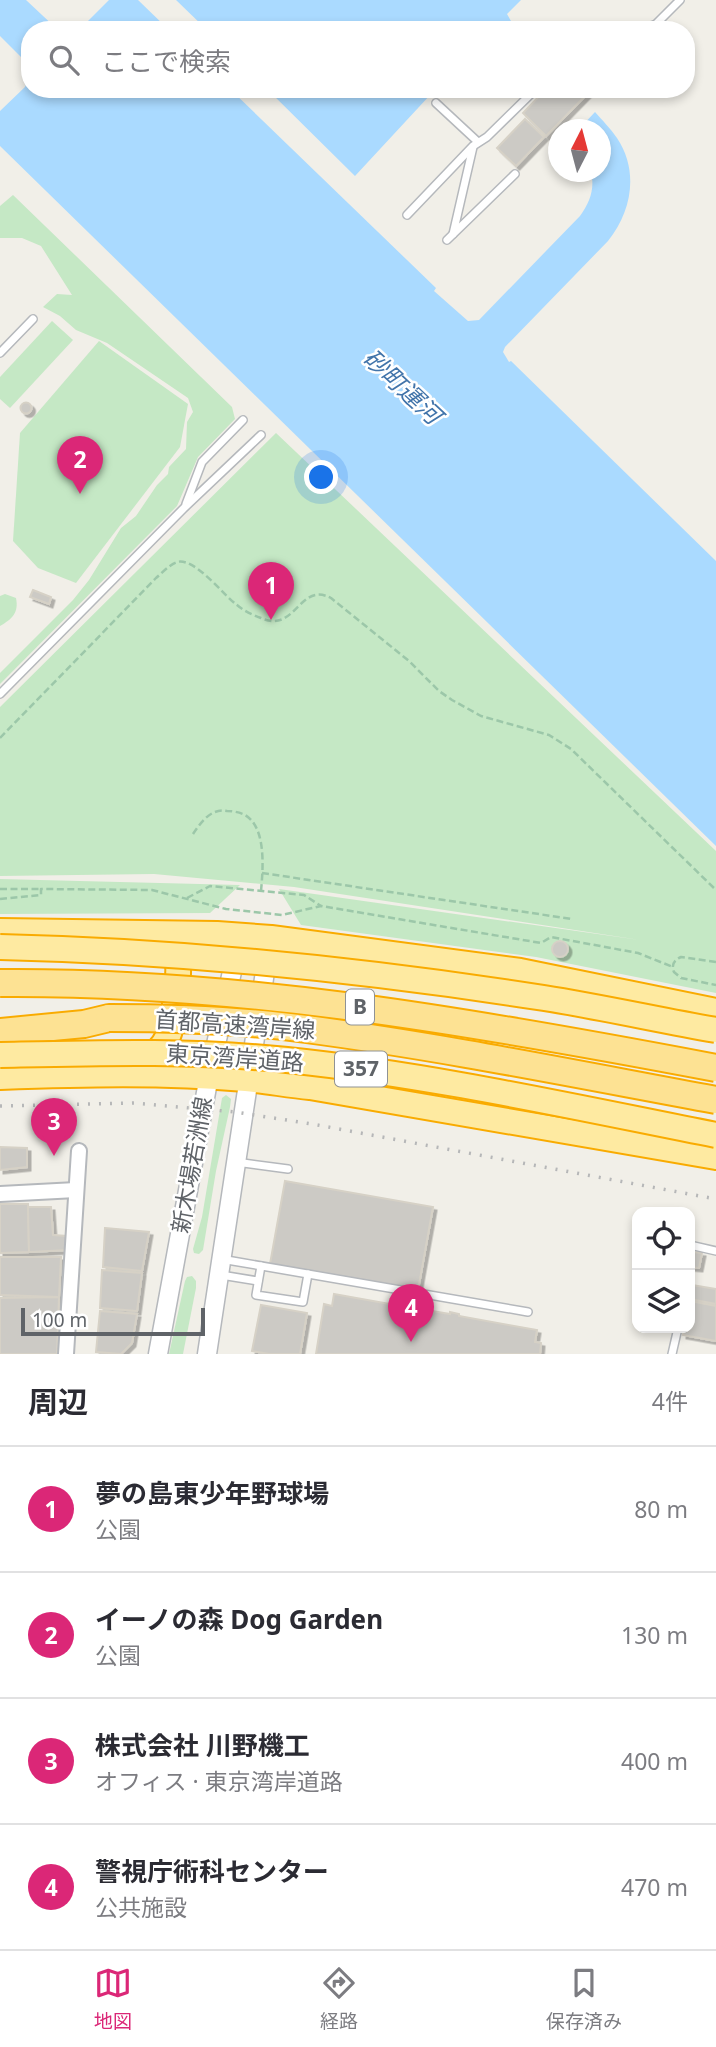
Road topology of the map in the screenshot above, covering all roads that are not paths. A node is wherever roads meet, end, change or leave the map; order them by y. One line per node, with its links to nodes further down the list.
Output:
1 (680, 0): 2 (lane)
2 (658, 21)
3 (527, 98): 5 (lane)
4 (436, 103): 5 (lane)
5 (476, 144): 7 (lane); 8 (lane)
6 (514, 174): 8 (lane)
7 (407, 215)
8 (453, 234): 9 (lane)
9 (447, 240)
10 (33, 319): 11 (lane)
11 (0, 354)
12 (243, 420): 14 (lane)
13 (261, 435): 14 (lane)
14 (184, 508): 15 (lane)
15 (0, 694)
16 (0, 931): 17 (highway)
17 (158, 933): 18 (highway); 29 (highway)
18 (239, 936): 19 (highway); 30 (street, 新木場若洲線)
19 (271, 938): 22 (highway); 32 (street, 新木場若洲線)
20 (0, 947): 25 (highway, bridge)
21 (0, 983): 28 (highway, 首都高速湾岸線 / B, bridge)
22 (716, 1011)
23 (0, 1017): 24 (highway, 首都高速湾岸線 / B)
24 (109, 1018): 26 (highway); 33 (highway, 首都高速湾岸線 / B, bridge)
25 (716, 1030)
26 (0, 1032)
27 (0, 1055): 34 (highway, 東京湾岸道路 / 357, bridge)
28 (716, 1068)
29 (74, 1074): 30 (highway, 357); 31 (highway, 357)
30 (209, 1076): 32 (highway, 357); 50 (street, 新木場若洲線)
31 (0, 1077)
32 (249, 1079): 36 (highway, 357); 37 (street, 新木場若洲線)
33 (716, 1100)
34 (716, 1135)
35 (79, 1151): 39 (street)
36 (716, 1157)
37 (236, 1161): 38 (lane); 44 (street, 新木場若洲線)
38 (288, 1168)
39 (76, 1190): 40 (street); 49 (street)
40 (0, 1194)
41 (695, 1246): 42 (lane)
42 (716, 1251)
43 (261, 1266): 44 (lane); 45 (lane); 46 (lane)
44 (219, 1267): 46 (lane); 51 (street, 新木場若洲線)
45 (309, 1273): 46 (lane); 47 (lane)
46 (258, 1281)
47 (528, 1312)
48 (677, 1333): 52 (lane)
49 (66, 1354)
50 (158, 1354)
51 (206, 1354)
52 (672, 1354)

